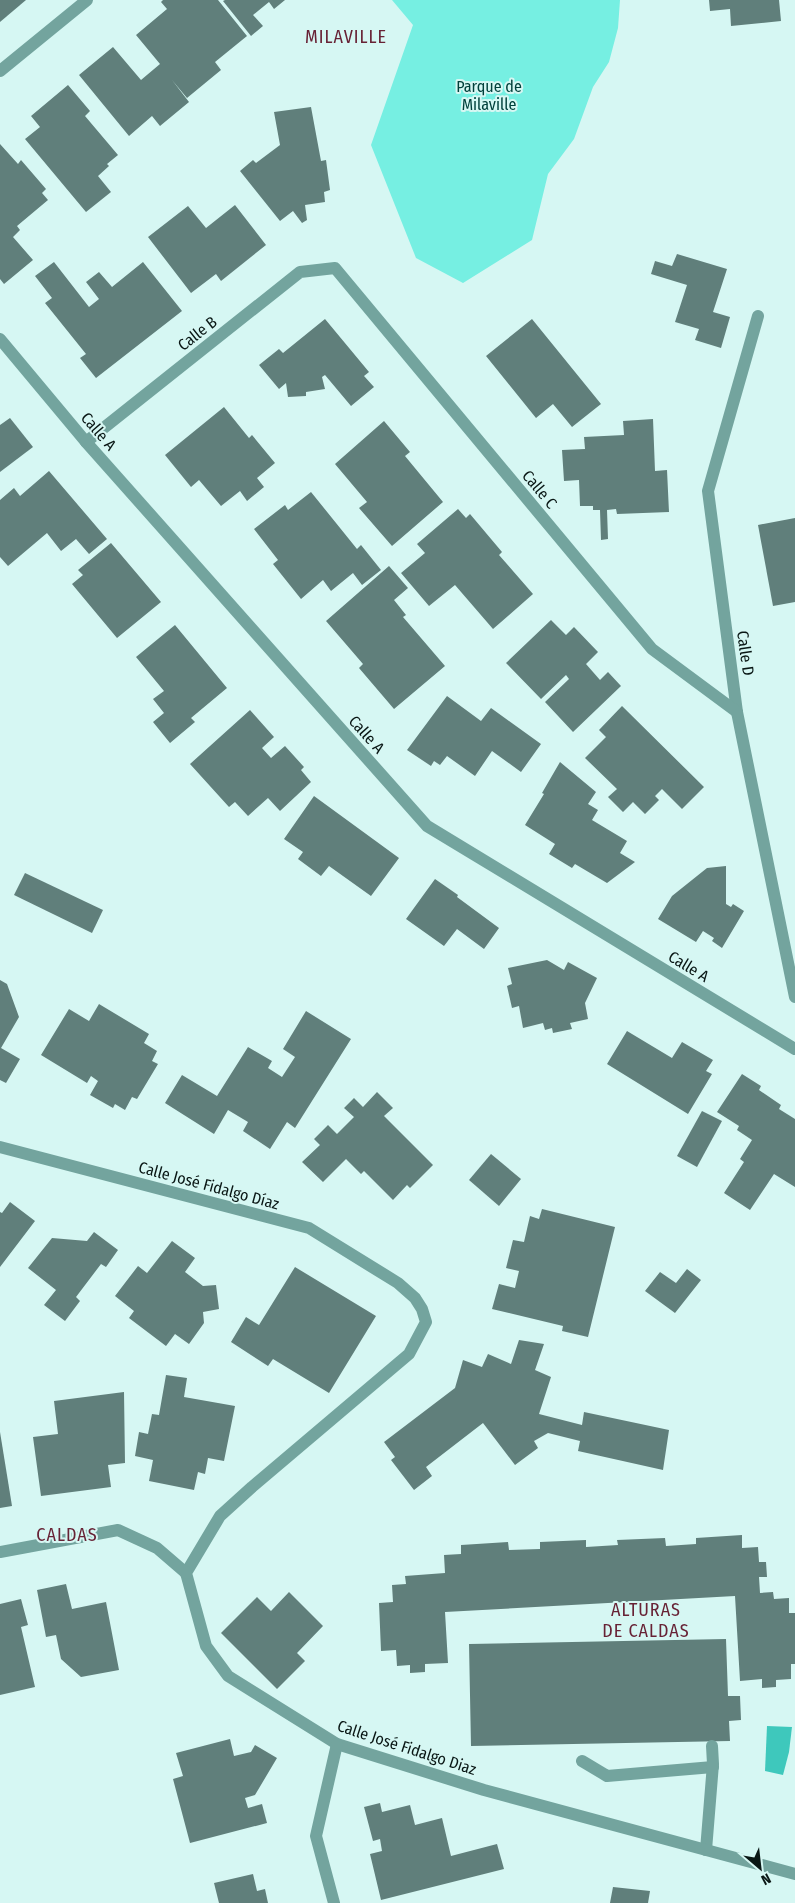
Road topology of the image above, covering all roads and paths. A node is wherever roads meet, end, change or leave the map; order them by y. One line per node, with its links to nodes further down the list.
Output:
1 (87, 0): 2 (street)
2 (0, 71)
3 (335, 268): 6 (street, Calle B); 7 (street, Calle C)
4 (758, 316): 7 (street, Calle D)
5 (0, 339): 6 (street, Calle A)
6 (86, 442): 9 (street, Calle A)
7 (737, 712): 8 (street, Calle D)
8 (795, 997)
9 (795, 1049)
10 (0, 1147): 12 (street, Calle José Fidalgo Díaz)
11 (0, 1552): 12 (street)
12 (186, 1573): 13 (street, Calle José Fidalgo Diaz)
13 (337, 1744): 17 (street, Calle José Fidalgo Diaz); 19 (street)
14 (712, 1746): 16 (street)
15 (582, 1761): 16 (street)
16 (713, 1768): 17 (street)
17 (706, 1850): 18 (street, Calle José Fidalgo Diaz)
18 (795, 1874)
19 (334, 1903)

